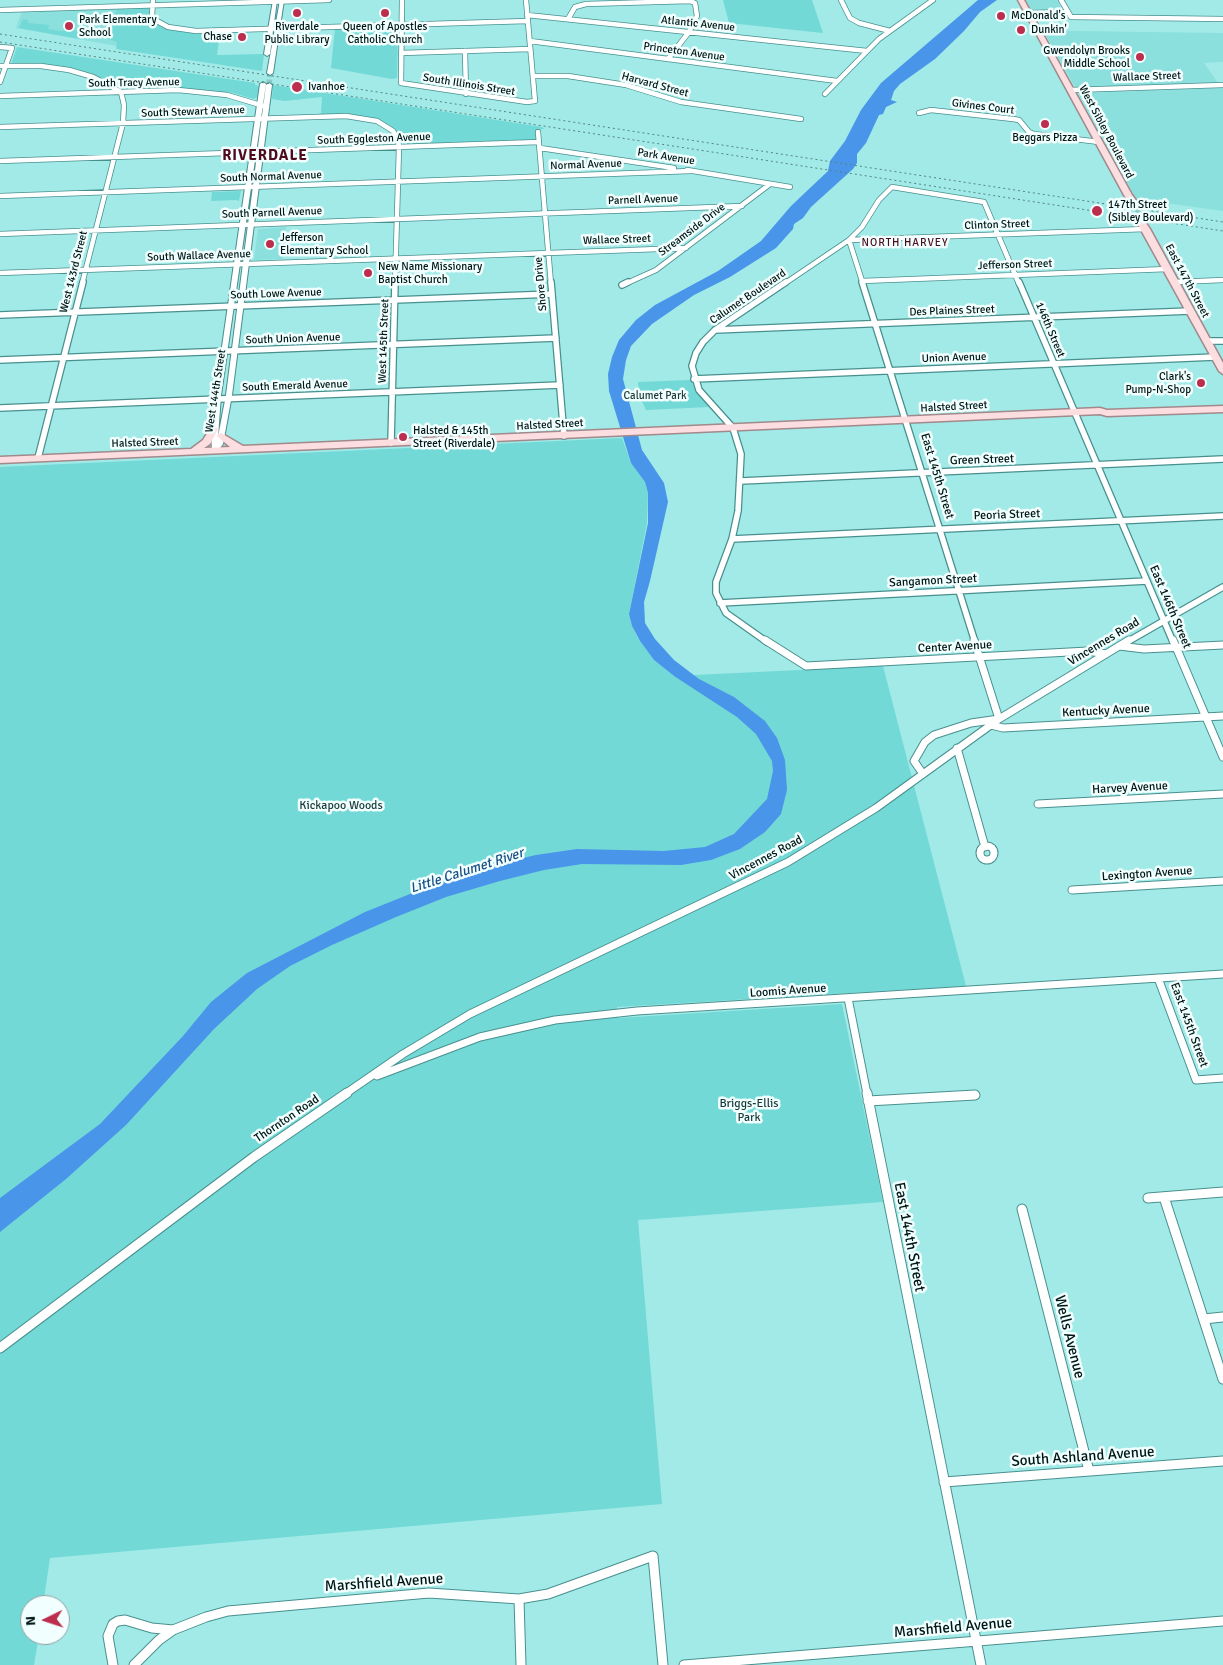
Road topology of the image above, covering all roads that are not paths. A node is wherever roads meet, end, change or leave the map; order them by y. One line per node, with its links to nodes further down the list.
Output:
1 (30, 0): 13 (street)
2 (153, 0): 12 (street)
3 (329, 0): 11 (street)
4 (402, 0): 21 (street)
5 (526, 0): 17 (street)
6 (841, 0): 24 (street)
7 (933, 0): 24 (street)
8 (1021, 0): 16 (main road, West Sibley Boulevard)
9 (1061, 0): 15 (street)
10 (275, 1): 11 (street); 12 (street); 23 (street)
11 (282, 1): 22 (street)
12 (152, 6): 13 (street); 23 (street)
13 (27, 9): 14 (street)
14 (0, 10)
15 (1068, 12): 16 (street); 19 (street)
16 (1028, 13): 41 (main road, West Sibley Boulevard)
17 (527, 15): 18 (street, Atlantic Avenue); 20 (street)
18 (568, 19): 25 (street, Atlantic Avenue); 25 (street)
19 (1223, 19)
20 (528, 21): 21 (street); 26 (street)
21 (402, 25): 22 (street); 32 (street)
22 (279, 28): 23 (street); 31 (street)
23 (270, 29): 31 (street)
24 (890, 31): 30 (street)
25 (689, 32): 30 (street, Atlantic Avenue); 33 (street)
26 (530, 41): 28 (street); 33 (street, Princeton Avenue)
27 (0, 46): 35 (street)
28 (530, 49): 29 (street); 37 (street)
29 (465, 51): 32 (street); 43 (street)
30 (867, 51): 38 (street)
31 (271, 52): 36 (street)
32 (401, 53): 43 (street, South Illinois Street)
33 (668, 59): 38 (street, Princeton Avenue)
34 (0, 66): 35 (street)
35 (6, 66): 39 (street); 42 (street)
36 (268, 73)
37 (533, 76): 43 (street, South Illinois Street); 51 (street, Harvard Street)
38 (837, 81): 44 (street)
39 (0, 82)
40 (1223, 85): 41 (street, Wallace Street)
41 (1071, 90): 55 (main road, West Sibley Boulevard)
42 (121, 92): 45 (street, South Tracy Avenue); 46 (street, South Tracy Avenue); 52 (street, West 143rd Street)
43 (466, 94)
44 (825, 94)
45 (0, 96)
46 (260, 104): 47 (street, South Tracy Avenue); 47 (street, West 144th Street); 50 (street, West 144th Street)
47 (267, 107): 49 (street, West 144th Street)
48 (919, 112): 55 (street, Givines Court)
49 (265, 118): 50 (street, South Stewart Avenue); 57 (street, South Stewart Avenue); 59 (street, West 144th Street)
50 (258, 119): 52 (street, South Stewart Avenue); 58 (street, West 144th Street)
51 (802, 119)
52 (124, 123): 53 (street, South Stewart Avenue); 60 (street, West 143rd Street)
53 (0, 128)
54 (538, 132): 56 (street, Shore Drive)
55 (1099, 142): 75 (main road, West Sibley Boulevard)
56 (539, 145): 57 (street, South Eggleston Avenue); 62 (street, Park Avenue); 65 (street, Shore Drive)
57 (399, 147): 59 (street, South Eggleston Avenue); 66 (street, West 145th Street)
58 (253, 152): 59 (street, South Eggleston Avenue); 60 (street, South Eggleston Avenue); 68 (street, West 144th Street)
59 (261, 152): 69 (street, West 144th Street)
60 (115, 157): 61 (street, South Eggleston Avenue); 71 (street, West 143rd Street)
61 (0, 161)
62 (633, 162): 63 (street, Park Avenue); 64 (street)
63 (691, 171): 64 (street, Normal Avenue); 67 (street, Park Avenue)
64 (634, 173): 65 (street, Normal Avenue)
65 (542, 177): 66 (street, South Normal Avenue); 76 (street, Shore Drive)
66 (399, 182): 69 (street, South Normal Avenue); 77 (street, West 145th Street)
67 (770, 184): 70 (street, Park Avenue); 74 (street, Streamside Drive)
68 (248, 187): 69 (street, South Normal Avenue); 71 (street, South Normal Avenue); 79 (street, West 144th Street)
69 (256, 187): 80 (street, West 144th Street)
70 (790, 187)
71 (106, 192): 72 (street, South Normal Avenue); 82 (street, West 143rd Street)
72 (0, 196)
73 (984, 202): 84 (street, 146th Street); 85 (street, Calumet Boulevard)
74 (742, 206): 76 (street, Parnell Avenue); 86 (street, Streamside Drive)
75 (1134, 206)
76 (545, 213): 77 (street, South Parnell Avenue); 87 (street, Shore Drive)
77 (398, 219): 80 (street, South Parnell Avenue); 88 (street, West 145th Street)
78 (1141, 220): 81 (main road, East 147th Street)
79 (243, 224): 80 (street, South Parnell Avenue); 82 (street, South Parnell Avenue); 89 (street, West 144th Street)
80 (251, 224): 90 (street, West 144th Street)
81 (1146, 229): 84 (street, Clinton Street); 91 (main road, East 147th Street)
82 (97, 230): 83 (street, South Parnell Avenue); 92 (street, West 143rd Street)
83 (0, 234)
84 (998, 235): 85 (street, Clinton Street); 94 (street, 146th Street)
85 (849, 240): 96 (street, East 145th Street); 108 (street, Calumet Boulevard)
86 (686, 248): 87 (street, Wallace Street); 98 (street, Streamside Drive)
87 (549, 252): 88 (street, South Wallace Avenue); 99 (street, Shore Drive)
88 (397, 258): 90 (street, South Wallace Avenue); 100 (street, West 145th Street)
89 (237, 264): 90 (street, South Wallace Avenue); 92 (street, South Wallace Avenue); 101 (street, West 144th Street)
90 (246, 264): 102 (street, West 144th Street)
91 (1168, 269): 94 (street, Jefferson Street); 97 (main road, East 147th Street)
92 (87, 270): 93 (street, South Wallace Avenue); 104 (street, West 143rd Street)
93 (0, 273)
94 (1016, 275): 96 (street, Jefferson Street); 106 (street, 146th Street)
95 (1223, 280): 97 (street)
96 (862, 281): 107 (street, East 145th Street)
97 (1175, 282): 103 (main road, East 147th Street)
98 (622, 285)
99 (552, 294): 100 (street, South Lowe Avenue); 109 (street, Shore Drive)
100 (395, 300): 102 (street, South Lowe Avenue); 112 (street, West 145th Street)
101 (231, 306): 102 (street, South Lowe Avenue); 104 (street, South Lowe Avenue); 113 (street, West 144th Street)
102 (240, 306): 114 (street, West 144th Street)
103 (1190, 311): 106 (street, Des Plaines Street); 111 (main road, East 147th Street)
104 (77, 312): 105 (street, South Lowe Avenue); 116 (street, West 143rd Street)
105 (0, 315)
106 (1034, 318): 107 (street, Des Plaines Street); 118 (street, 146th Street)
107 (876, 324): 108 (street, Des Plaines Street); 119 (street, East 145th Street)
108 (715, 330): 121 (street, Calumet Boulevard)
109 (556, 338): 112 (street, South Union Avenue); 122 (street, Shore Drive)
110 (1223, 340): 111 (street)
111 (1207, 341): 115 (main road, East 147th Street)
112 (394, 344): 114 (street, South Union Avenue); 123 (street, West 145th Street)
113 (224, 351): 114 (street, South Union Avenue); 116 (street, South Union Avenue); 124 (street, West 144th Street)
114 (235, 351): 125 (street, West 144th Street)
115 (1215, 357): 118 (street, Union Avenue); 120 (main road, East 147th Street)
116 (64, 358): 117 (street, South Union Avenue); 127 (street, West 143rd Street)
117 (0, 360)
118 (1054, 364): 119 (street, Union Avenue); 131 (street, 146th Street)
119 (890, 370): 121 (street, Union Avenue); 132 (street, East 145th Street)
120 (1223, 371)
121 (694, 379): 133 (street)
122 (560, 385): 123 (street, South Emerald Avenue); 136 (street, Shore Drive)
123 (393, 392): 125 (street, South Emerald Avenue); 137 (street, West 145th Street)
124 (218, 399): 125 (street, South Emerald Avenue); 127 (street, South Emerald Avenue); 134 (street, West 144th Street)
125 (228, 399): 135 (street, West 144th Street)
126 (1223, 403): 130 (main road, Halsted Street)
127 (52, 406): 128 (street, South Emerald Avenue); 141 (street, West 143rd Street)
128 (0, 408)
129 (1223, 409): 130 (main road, Halsted Street)
130 (1100, 412): 131 (main road, Halsted Street)
131 (1074, 413): 132 (main road, Halsted Street); 144 (street, 146th Street)
132 (906, 420): 133 (main road, Halsted Street); 145 (street, East 145th Street)
133 (733, 428): 136 (main road, Halsted Street); 146 (street)
134 (214, 429): 139 (street, West 144th Street); 140 (main road)
135 (221, 436): 138 (main road); 139 (street, West 144th Street)
136 (564, 436): 137 (main road, Halsted Street)
137 (391, 443): 138 (main road, Halsted Street)
138 (244, 450): 139 (main road, Halsted Street)
139 (215, 451): 140 (main road, Halsted Street)
140 (192, 452): 141 (main road, Halsted Street)
141 (38, 458): 143 (main road, Halsted Street)
142 (1223, 459): 144 (street, Green Street)
143 (0, 460)
144 (1097, 465): 145 (street, Green Street); 148 (street, East 146th Street)
145 (923, 472): 146 (street, Green Street); 149 (street, East 145th Street)
146 (741, 481): 150 (street)
147 (1223, 516): 148 (street, Peoria Street)
148 (1122, 522): 149 (street, Peoria Street); 151 (street, East 146th Street)
149 (940, 529): 150 (street, Peoria Street); 153 (street, East 145th Street)
150 (732, 539): 154 (street)
151 (1147, 582): 153 (street, Sangamon Street); 155 (street, East 146th Street)
152 (1223, 587): 155 (street, Vincennes Road)
153 (960, 591): 154 (street, Sangamon Street); 160 (street, East 145th Street)
154 (720, 603): 160 (street, Center Avenue)
155 (1164, 620): 157 (street, Vincennes Road); 158 (street, East 146th Street)
156 (1223, 645): 158 (street)
157 (1120, 646): 158 (street); 159 (street, Vincennes Road)
158 (1176, 647): 162 (street, East 146th Street)
159 (1106, 654): 160 (street, Center Avenue); 163 (street, Vincennes Road)
160 (981, 657): 163 (street, East 145th Street)
161 (1223, 716): 162 (street, Kentucky Avenue)
162 (1206, 717): 164 (street, Kentucky Avenue); 166 (street, East 146th Street)
163 (999, 719): 164 (street, Vincennes Road); 167 (street, Vincennes Road)
164 (991, 725): 165 (street, Vincennes Road)
165 (957, 748): 167 (street, Vincennes Road); 170 (street)
166 (1223, 757)
167 (923, 774): 173 (street, Vincennes Road)
168 (1223, 794): 169 (street, Harvey Avenue)
169 (1038, 804)
170 (985, 846)
171 (1223, 881): 172 (street, Lexington Avenue)
172 (1072, 890)
173 (611, 947): 178 (street, Thornton Road)
174 (1223, 974): 175 (street, Loomis Avenue)
175 (1158, 978): 176 (street, Loomis Avenue); 177 (street, East 145th Street)
176 (848, 998): 178 (street, Loomis Avenue); 180 (street, East 144th Street)
177 (1223, 1078)
178 (365, 1081): 187 (street, Thornton Road)
179 (975, 1095): 180 (street)
180 (868, 1101): 191 (street, East 144th Street)
181 (1223, 1192): 182 (street)
182 (1164, 1196): 183 (street); 186 (street)
183 (1148, 1198)
184 (1022, 1209): 190 (street, Wells Avenue)
185 (1223, 1317): 186 (street)
186 (1204, 1319): 188 (street)
187 (0, 1348)
188 (1223, 1379)
189 (1223, 1460): 190 (street, South Ashland Avenue)
190 (1089, 1471): 191 (street, South Ashland Avenue)
191 (944, 1482): 195 (street)
192 (520, 1599): 194 (street, Marshfield Avenue); 198 (street); 199 (street, Marshfield Avenue)
193 (1223, 1621): 195 (street, Marshfield Avenue)
194 (173, 1630): 196 (street, Marshfield Avenue); 197 (street, Marshfield Avenue)
195 (976, 1641): 200 (street, Marshfield Avenue); 201 (street)
196 (113, 1665)
197 (134, 1665)
198 (521, 1665)
199 (663, 1665)
200 (684, 1665)
201 (981, 1665)

